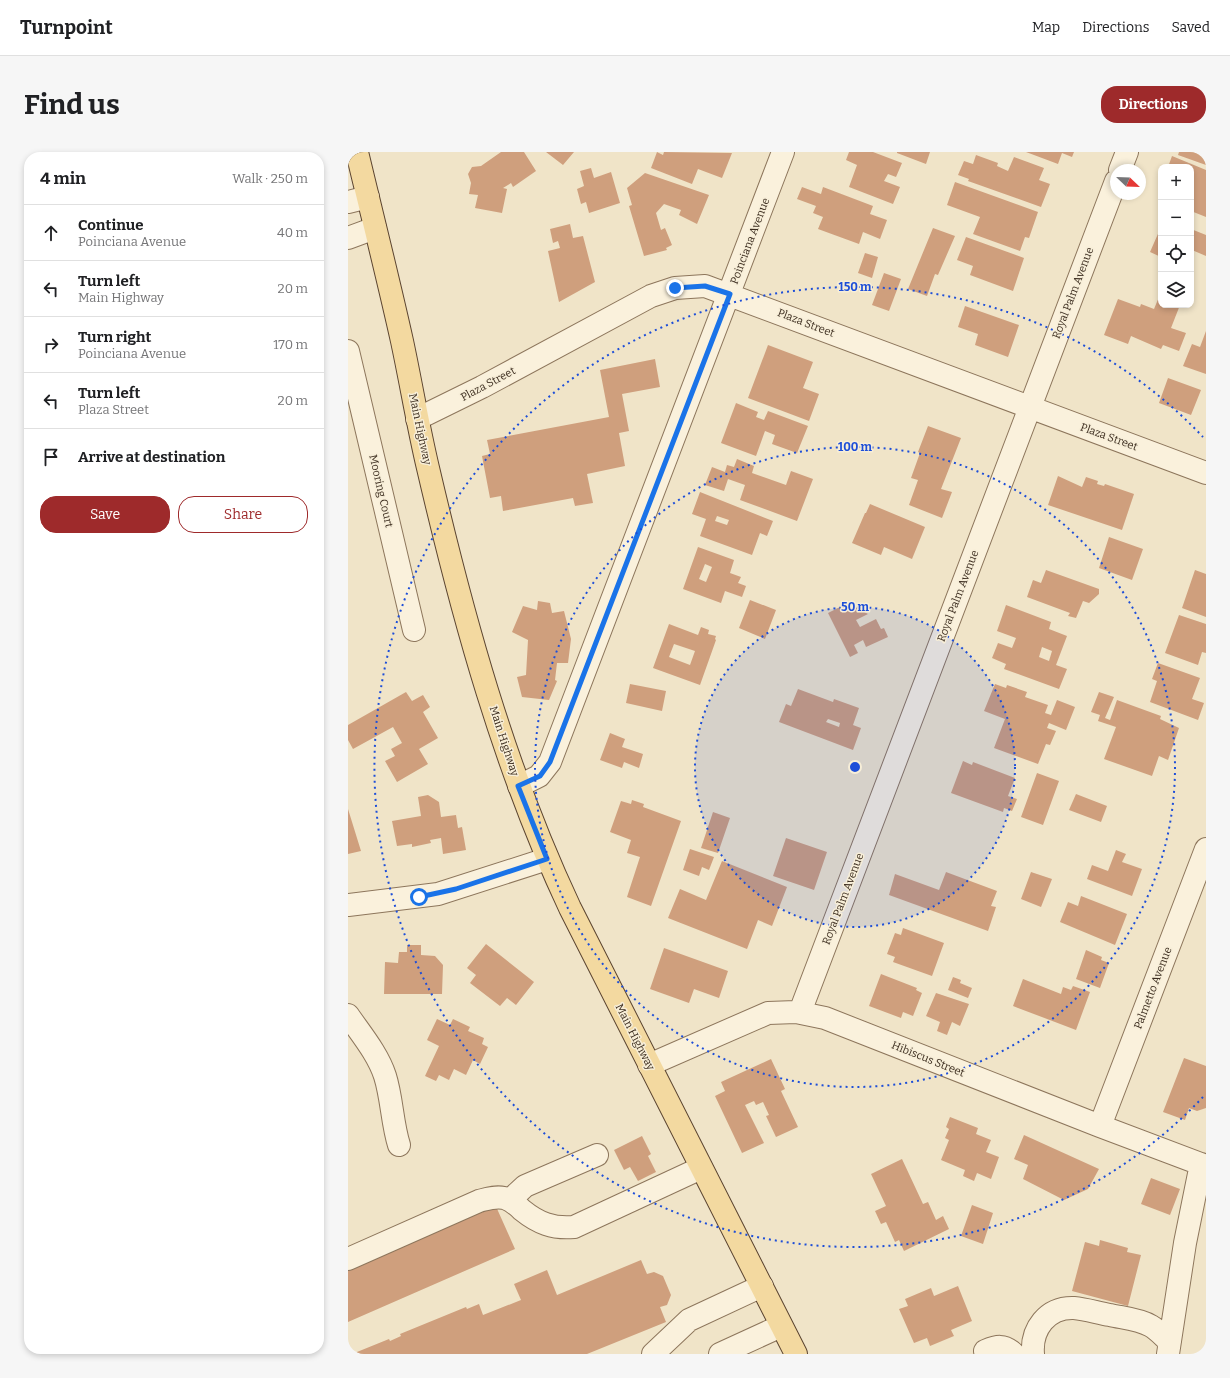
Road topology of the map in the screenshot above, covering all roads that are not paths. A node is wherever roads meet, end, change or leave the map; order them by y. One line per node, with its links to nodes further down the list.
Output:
1 (358, 152): 6 (main road, Main Highway)
2 (783, 152): 9 (street, Poinciana Avenue)
3 (1127, 152): 4 (street)
4 (1122, 164)
5 (1110, 197): 11 (street, Royal Palm Avenue)
6 (358, 200): 7 (main road, Main Highway)
7 (375, 228): 8 (street); 12 (main road, Main Highway)
8 (348, 238)
9 (730, 294): 11 (street, Plaza Street); 12 (street, Plaza Street); 15 (street, Poinciana Avenue)
10 (348, 351): 14 (street, Mooring Court)
11 (1030, 407): 13 (street, Plaza Street); 19 (street, Royal Palm Avenue)
12 (417, 419): 15 (main road, Main Highway)
13 (1206, 473)
14 (414, 630)
15 (518, 786): 17 (main road, Main Highway)
16 (1206, 849): 22 (street, Palmetto Avenue)
17 (547, 859): 18 (street); 21 (main road, Main Highway)
18 (348, 905)
19 (800, 1012): 21 (street, Hibiscus Street); 22 (street, Hibiscus Street)
20 (348, 1015): 23 (street)
21 (649, 1065): 26 (main road, Main Highway)
22 (1100, 1126): 25 (street, Hibiscus Street)
23 (399, 1146)
24 (597, 1155): 27 (street)
25 (1203, 1165): 31 (street)
26 (701, 1168): 27 (street); 29 (main road, Main Highway)
27 (510, 1200): 28 (street)
28 (348, 1259)
29 (762, 1286): 30 (main road, Main Highway); 34 (street)
30 (782, 1326): 35 (street); 36 (main road, Main Highway)
31 (1169, 1348): 33 (street)
32 (985, 1350): 33 (street)
33 (1022, 1351)
34 (653, 1354)
35 (720, 1354)
36 (796, 1354)

